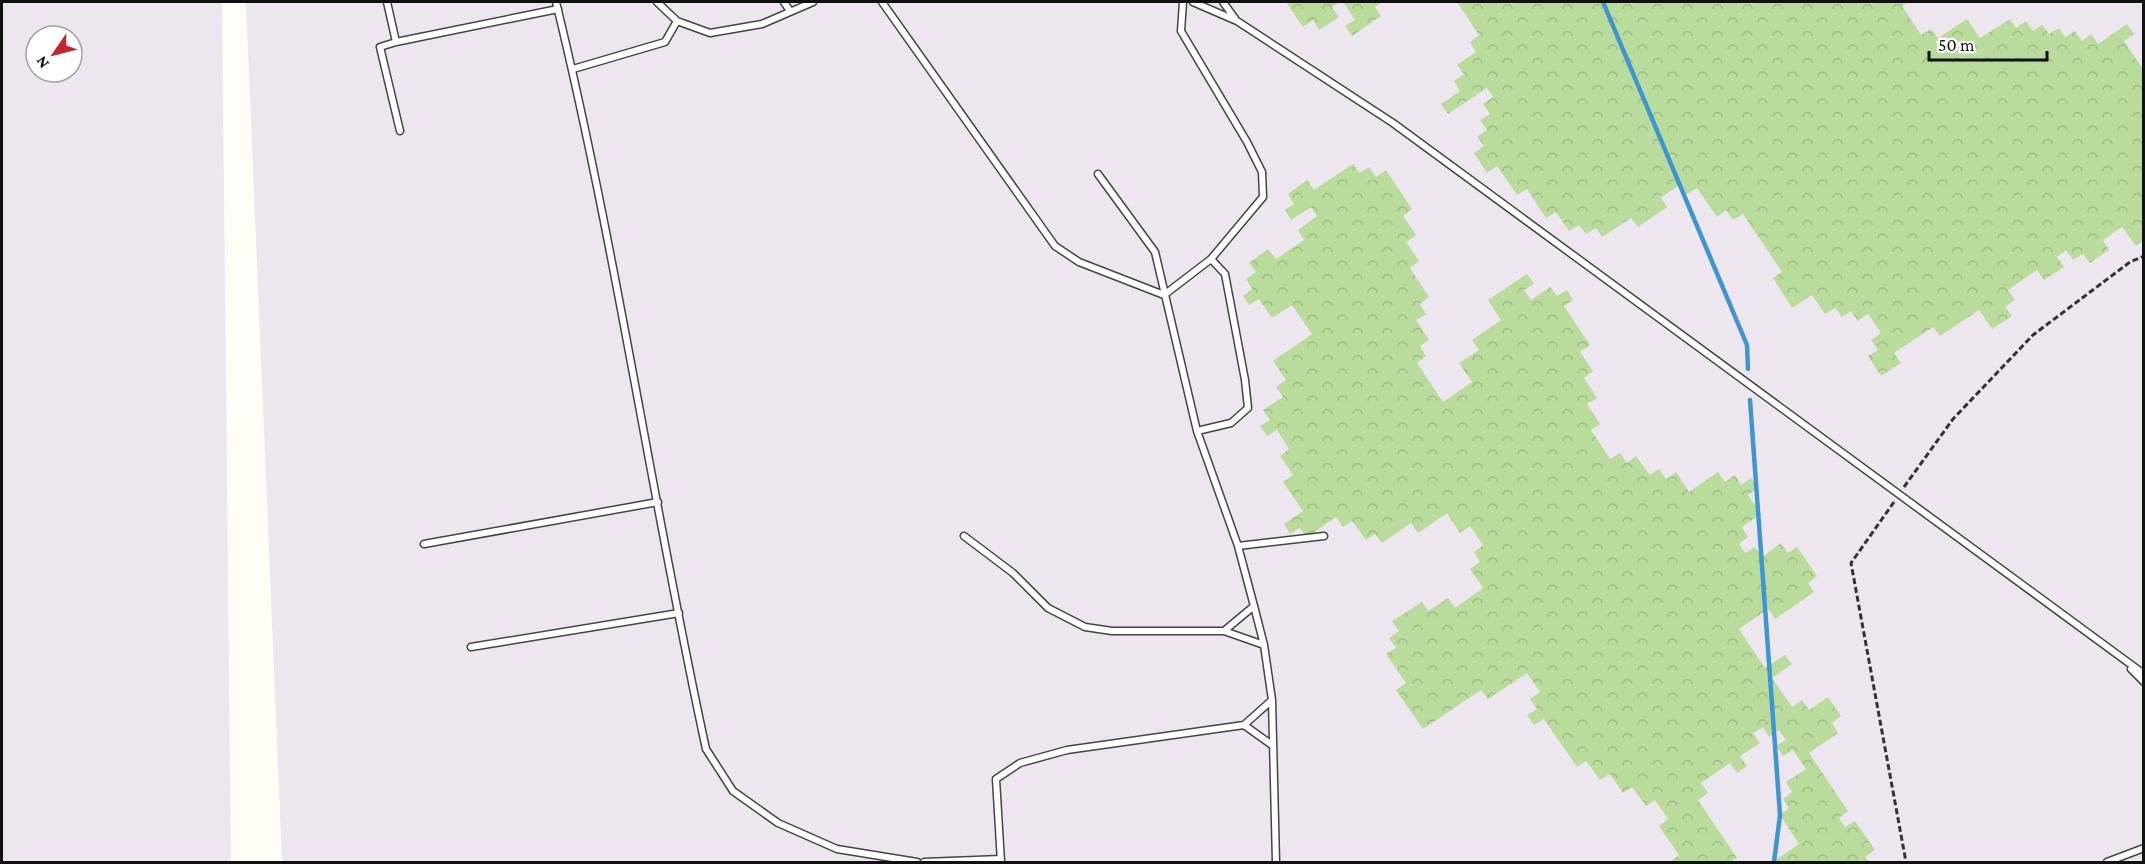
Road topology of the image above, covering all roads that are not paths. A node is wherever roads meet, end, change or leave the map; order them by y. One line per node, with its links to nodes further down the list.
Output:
1 (387, 2): 13 (lane)
2 (657, 2): 11 (lane)
3 (784, 2): 10 (lane)
4 (813, 2): 10 (lane)
5 (882, 2): 18 (lane)
6 (1183, 2): 17 (lane)
7 (1192, 2): 12 (lane)
8 (1223, 2): 12 (lane)
9 (557, 5): 13 (lane); 14 (lane)
10 (790, 12): 11 (lane)
11 (677, 21): 14 (lane)
12 (1237, 21): 30 (lane)
13 (396, 42): 15 (lane)
14 (573, 69): 20 (lane)
15 (400, 131)
16 (1098, 174): 18 (lane)
17 (1211, 259): 18 (lane); 19 (lane)
18 (1164, 295): 19 (lane)
19 (1197, 431): 24 (lane)
20 (658, 502): 23 (lane); 26 (lane)
21 (964, 536): 27 (lane)
22 (1324, 536): 24 (lane)
23 (424, 544)
24 (1238, 546): 25 (lane)
25 (1254, 606): 27 (lane); 28 (lane)
26 (679, 613): 29 (lane); 38 (lane)
27 (1224, 631): 28 (lane)
28 (1264, 645): 33 (lane)
29 (471, 647)
30 (2120, 657): 31 (lane); 32 (lane)
31 (2144, 675)
32 (2144, 682)
33 (1272, 700): 34 (lane); 35 (lane)
34 (1244, 725): 35 (lane); 37 (lane)
35 (1272, 746): 40 (lane)
36 (2142, 849): 41 (lane)
37 (1001, 861): 39 (lane)
38 (917, 862)
39 (924, 862)
40 (1276, 862)
41 (2107, 862)

